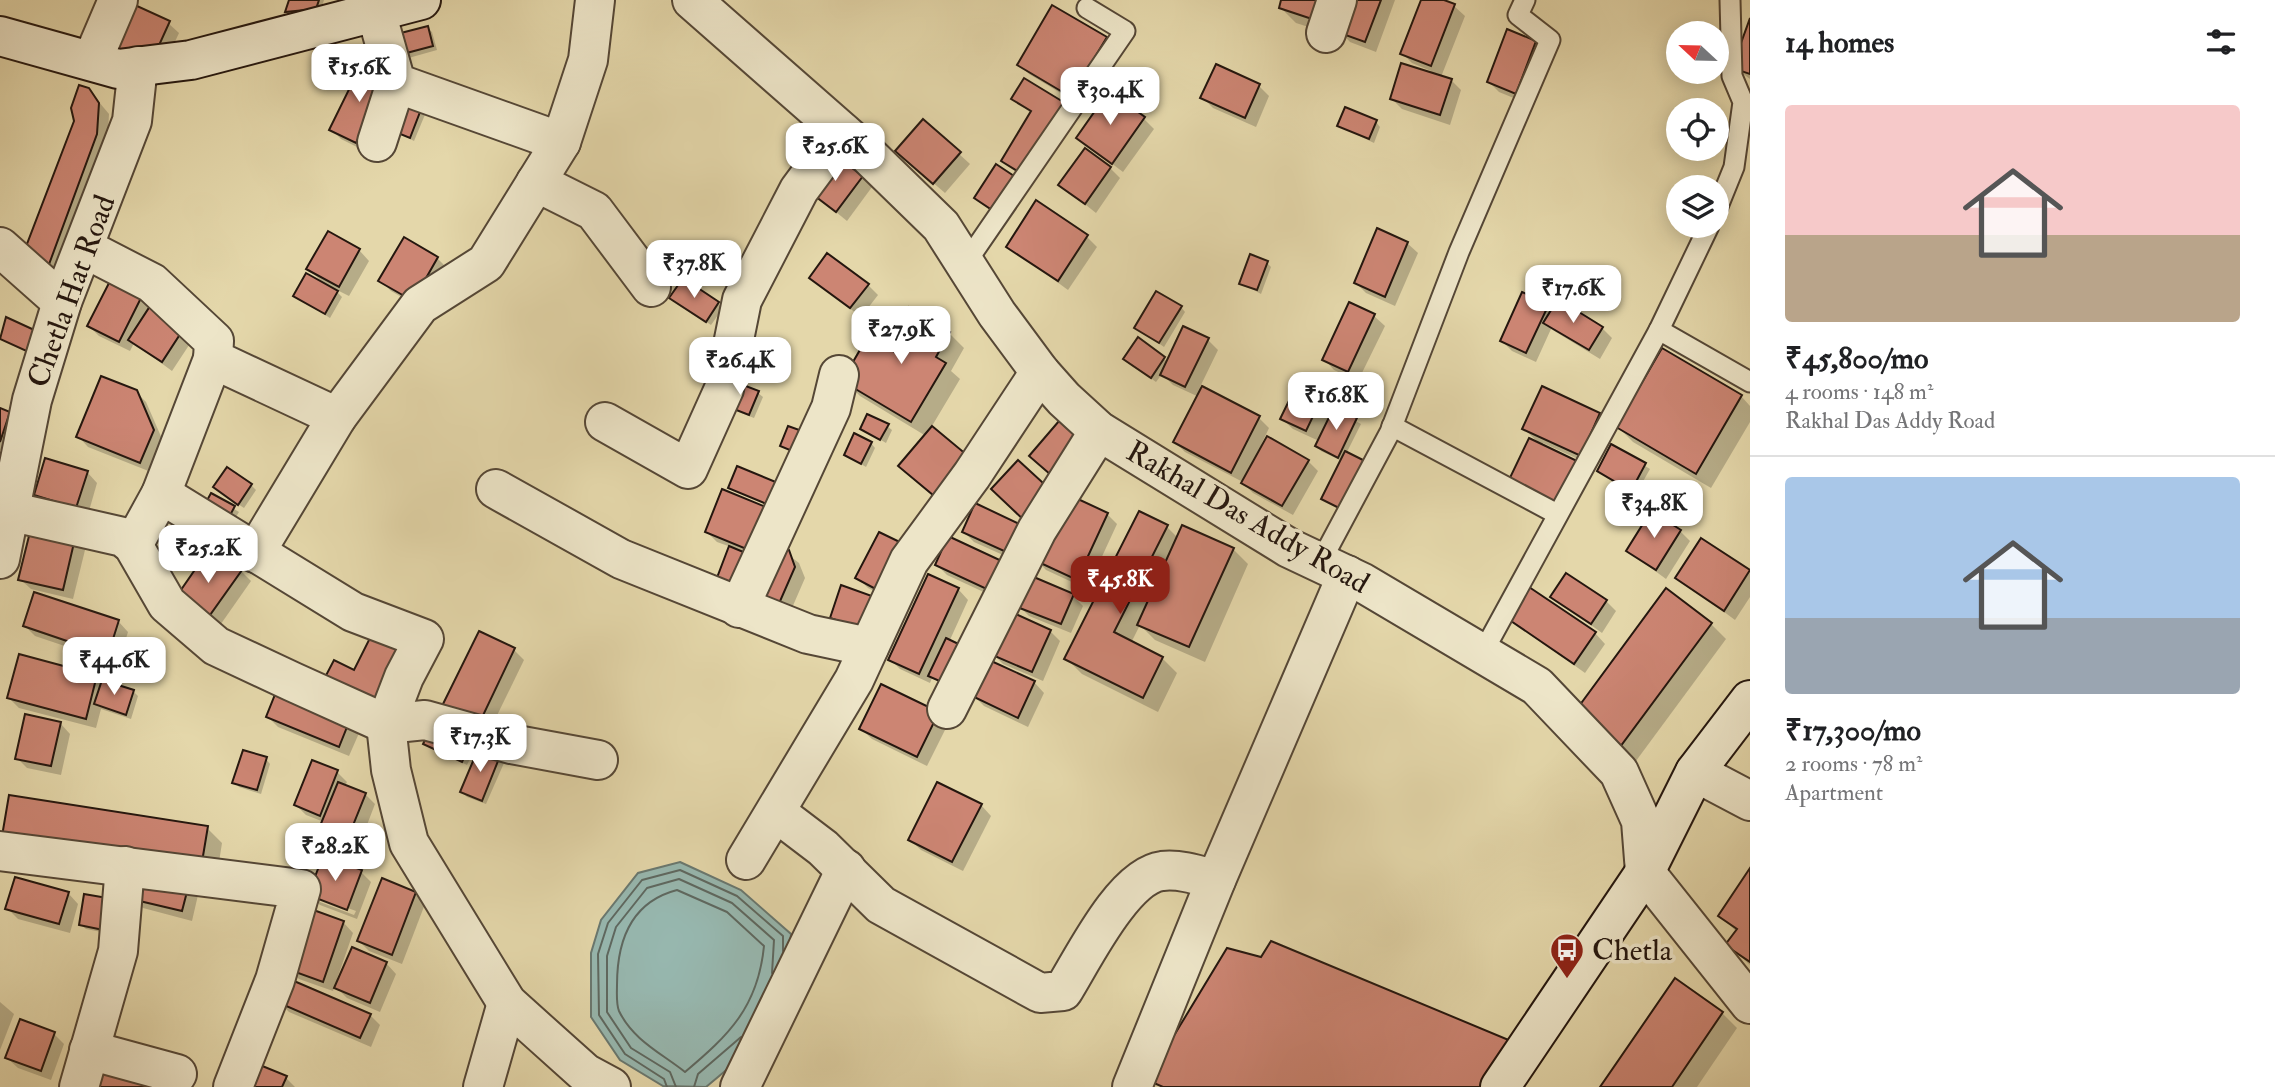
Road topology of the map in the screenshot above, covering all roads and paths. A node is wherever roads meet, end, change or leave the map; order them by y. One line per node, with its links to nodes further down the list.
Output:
1 (118, 0): 10 (street)
2 (421, 0): 8 (street)
3 (595, 0): 15 (street)
4 (692, 0): 13 (street, Rakhal Das Addy Road)
5 (1525, 0): 32 (lane)
6 (1730, 0): 16 (lane)
7 (1087, 8): 21 (lane)
8 (376, 12): 11 (street); 12 (street)
9 (0, 36): 10 (street)
10 (92, 61): 11 (street)
11 (138, 66): 20 (street, Chetla Hat Road)
12 (396, 83): 14 (street); 15 (street)
13 (842, 132): 21 (street, Rakhal Das Addy Road); 31 (street)
14 (377, 142)
15 (561, 142): 17 (street)
16 (1729, 179)
17 (536, 183): 22 (street); 30 (street)
18 (1703, 238): 24 (lane)
19 (0, 247): 23 (street)
20 (84, 248): 23 (street, Chetla Hat Road); 25 (street)
21 (965, 264): 26 (street, Rakhal Das Addy Road)
22 (651, 287)
23 (62, 302): 29 (street, Chetla Hat Road)
24 (1659, 330): 28 (lane); 37 (lane)
25 (213, 359): 30 (street); 35 (street)
26 (1040, 372): 33 (street, Rakhal Das Addy Road); 43 (street)
27 (839, 375): 42 (street)
28 (1750, 382)
29 (16, 397): 36 (street, Chetla Hat Road)
30 (337, 417): 39 (street)
31 (606, 422)
32 (1392, 426): 37 (lane); 41 (lane)
33 (1099, 431): 41 (street, Rakhal Das Addy Road); 46 (street)
34 (496, 489): 42 (street)
35 (161, 494): 38 (street); 39 (street)
36 (5, 510): 38 (street); 40 (street, Chetla Hat Road)
37 (1557, 514): 44 (lane)
38 (133, 545): 47 (street)
39 (255, 553): 47 (street)
40 (0, 559)
41 (1334, 569): 44 (street, Rakhal Das Addy Road); 57 (street)
42 (739, 608): 43 (street)
43 (869, 647): 51 (street)
44 (1482, 654): 56 (street, Rakhal Das Addy Road)
45 (1750, 700): 49 (street)
46 (947, 709)
47 (386, 724): 48 (street); 58 (street)
48 (598, 760)
49 (1695, 772): 50 (street); 56 (street)
50 (1750, 801)
51 (777, 813): 53 (street); 55 (street)
52 (0, 851): 54 (street)
53 (746, 860)
54 (125, 866): 60 (street); 63 (street)
55 (846, 869): 57 (street); 66 (street)
56 (1645, 872): 59 (street); 68 (street)
57 (1216, 880): 67 (street)
58 (507, 1003): 64 (street); 65 (street)
59 (1750, 1004)
60 (89, 1050): 61 (street); 62 (street)
61 (177, 1074)
62 (79, 1087)
63 (233, 1087)
64 (483, 1087)
65 (611, 1087)
66 (740, 1087)
67 (1132, 1087)
68 (1500, 1087)

